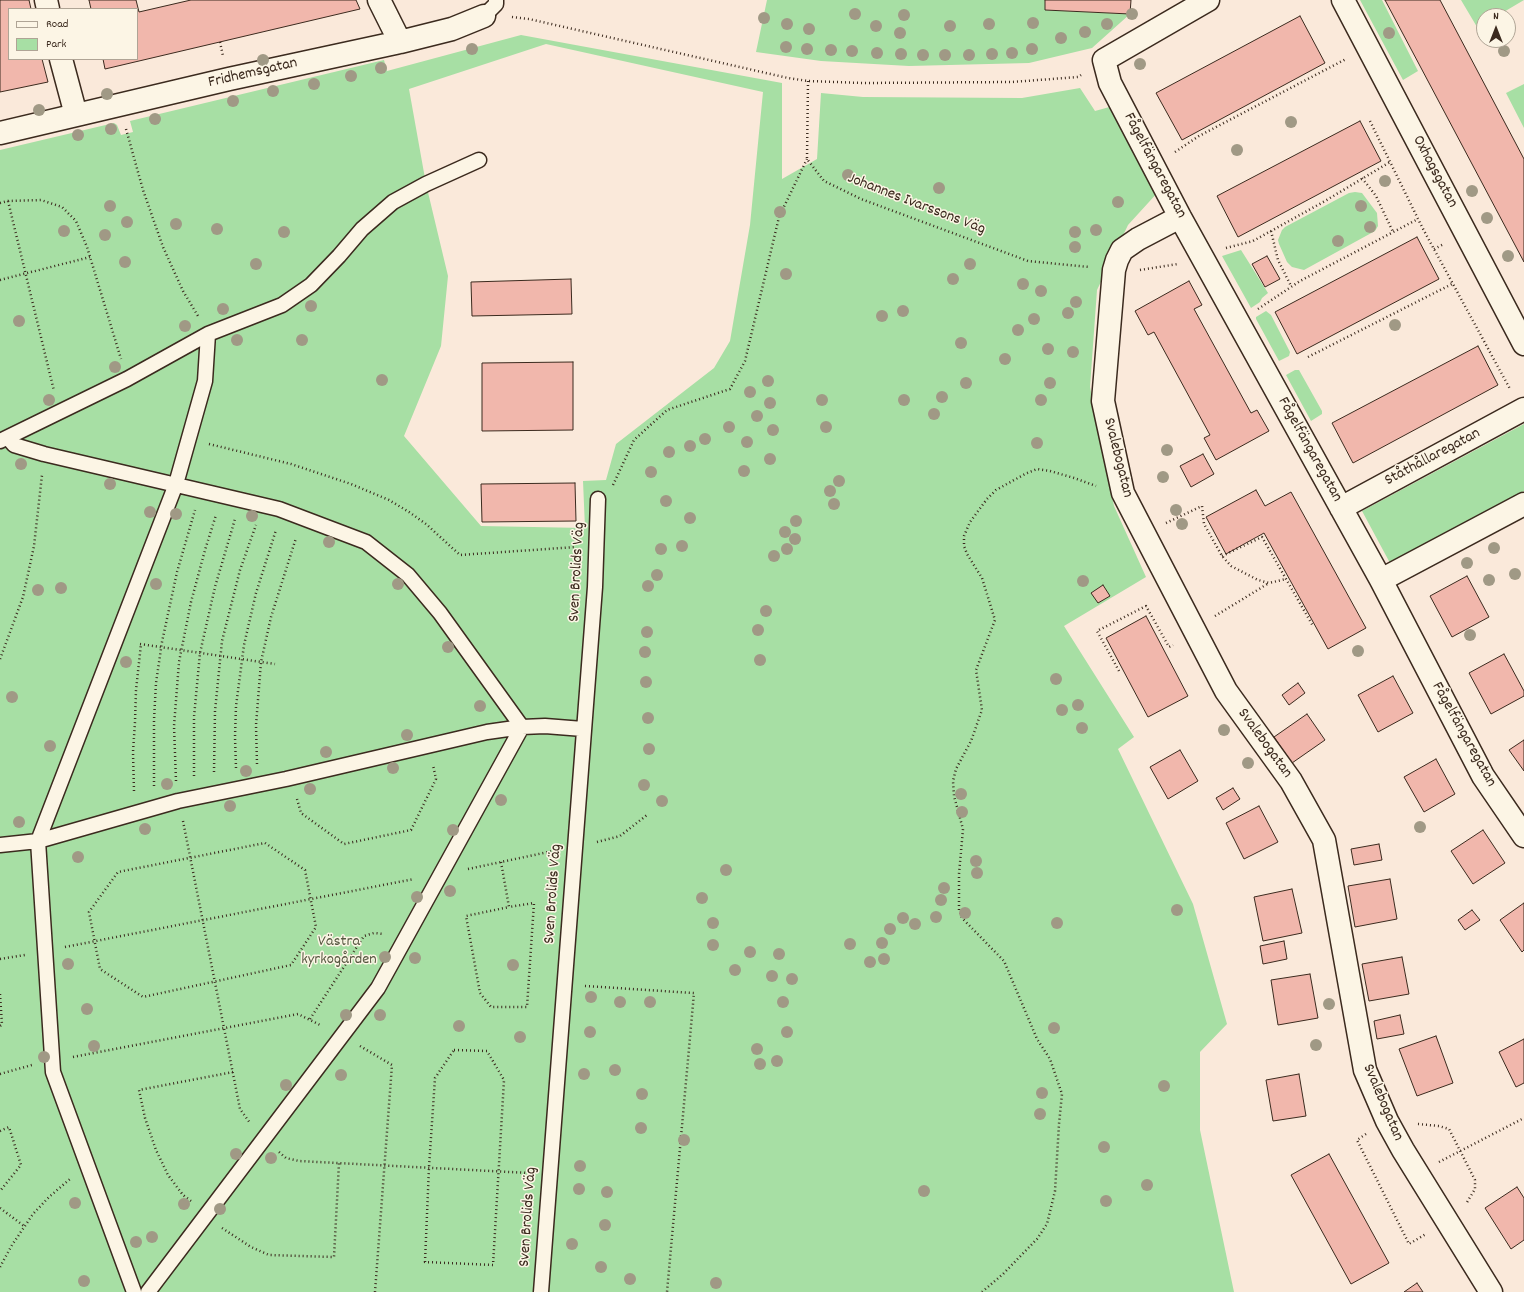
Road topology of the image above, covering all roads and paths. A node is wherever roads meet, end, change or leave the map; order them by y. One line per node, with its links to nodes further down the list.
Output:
1 (379, 0): 5 (street)
2 (1343, 0): 34 (street, Oxhagsgatan)
3 (1199, 3): 7 (street)
4 (490, 8): 5 (street, Fridhemsgatan); 9 (path)
5 (400, 42): 10 (street, Fridhemsgatan)
6 (61, 60): 11 (street)
7 (1104, 60): 9 (path); 17 (street, Fågelfängaregatan)
8 (1334, 65): 17 (path)
9 (808, 81): 14 (path)
10 (120, 105): 11 (street, Fridhemsgatan); 33 (path)
11 (76, 115): 13 (street, Fridhemsgatan)
12 (1370, 121): 16 (path)
13 (0, 133)
14 (807, 159): 27 (path, Johannes Ivarssons Väg); 47 (path)
15 (479, 160): 33 (lane)
16 (1390, 162): 18 (path, Johannes Ivarssons Väg); 22 (path)
17 (1155, 168): 21 (street, Fågelfängaregatan)
18 (1362, 178): 23 (path, Johannes Ivarssons Väg); 24 (path)
19 (8, 201): 20 (path); 25 (path); 28 (path)
20 (0, 202)
21 (1180, 218): 26 (street, Fågelfängaregatan); 27 (street, Svalebogatan)
22 (1418, 219): 24 (path); 30 (path)
23 (1271, 231): 26 (path, Johannes Ivarssons Väg); 31 (path)
24 (1393, 232): 31 (path)
25 (90, 257): 28 (path); 36 (path)
26 (1202, 257): 27 (path, Johannes Ivarssons Väg); 51 (street, Fågelfängaregatan)
27 (1114, 270): 61 (street, Svalebogatan)
28 (26, 273): 29 (path); 39 (path)
29 (0, 280)
30 (1452, 284): 35 (path); 37 (path)
31 (1291, 286): 32 (path)
32 (1255, 311)
33 (208, 334): 36 (lane); 40 (lane)
34 (1524, 344)
35 (1308, 357)
36 (127, 379): 39 (lane)
37 (1511, 390)
38 (1524, 409): 51 (street, Ståthållaregatan)
39 (60, 413): 41 (lane)
40 (189, 439): 43 (lane); 55 (path)
41 (4, 440): 42 (lane)
42 (44, 454): 43 (lane); 68 (path)
43 (176, 484): 45 (lane); 62 (lane)
44 (1094, 486): 122 (path)
45 (202, 490): 46 (lane); 64 (path)
46 (222, 495): 48 (lane); 65 (path)
47 (598, 499): 55 (lane, Sven Brolids Väg)
48 (241, 500): 50 (lane); 66 (path)
49 (1524, 504): 58 (street)
50 (263, 505): 52 (lane); 67 (path)
51 (1341, 508): 58 (street, Fågelfängaregatan)
52 (282, 510): 53 (lane); 69 (path)
53 (303, 518): 70 (path); 73 (lane)
54 (1160, 525): 56 (path)
55 (596, 545): 74 (lane, Sven Brolids Väg)
56 (1222, 556): 57 (path); 59 (path)
57 (1286, 579): 59 (path); 60 (path)
58 (1381, 580): 85 (street, Fågelfängaregatan)
59 (1269, 583): 61 (path)
60 (1313, 626)
61 (1195, 632): 72 (path); 105 (street, Svalebogatan)
62 (115, 640): 63 (path); 86 (lane)
63 (141, 644): 64 (path); 83 (path)
64 (161, 647): 65 (path); 82 (path)
65 (181, 650): 66 (path); 81 (path)
66 (200, 653): 67 (path); 80 (path)
67 (220, 656): 69 (path); 79 (path)
68 (0, 659)
69 (242, 659): 70 (path); 78 (path)
70 (261, 662): 71 (path); 77 (path)
71 (274, 664)
72 (1119, 671)
73 (522, 727): 74 (lane); 75 (lane); 90 (lane)
74 (583, 729): 88 (lane, Sven Brolids Väg)
75 (430, 745): 76 (lane); 76 (path)
76 (292, 777): 77 (lane)
77 (261, 784): 78 (lane)
78 (237, 789): 79 (lane)
79 (216, 793): 80 (lane)
80 (196, 797): 81 (lane)
81 (178, 800): 82 (lane)
82 (155, 807): 83 (lane)
83 (136, 812): 86 (lane)
84 (647, 815): 88 (path)
85 (1524, 836)
86 (38, 840): 87 (lane); 95 (lane)
87 (0, 845)
88 (575, 846): 89 (path); 97 (lane, Sven Brolids Väg)
89 (501, 862): 90 (path); 92 (path)
90 (441, 874): 91 (path); 94 (lane)
91 (311, 899): 93 (path); 93 (path); 93 (path)
92 (508, 907): 92 (path)
93 (94, 941): 95 (path)
94 (403, 943): 99 (path); 114 (lane)
95 (46, 950): 96 (path); 101 (lane)
96 (0, 959)
97 (564, 984): 120 (lane, Sven Brolids Väg); 121 (path)
98 (0, 994): 100 (path)
99 (310, 1018)
100 (0, 1026)
101 (53, 1062): 103 (path); 109 (lane)
102 (233, 1072): 114 (path)
103 (0, 1074)
104 (1524, 1118): 107 (path)
105 (1390, 1127): 107 (path); 111 (street, Svalebogatan); 115 (path)
106 (0, 1131): 112 (path)
107 (1461, 1150): 111 (path); 115 (path)
108 (340, 1163): 114 (path)
109 (87, 1164): 116 (path); 118 (lane)
110 (429, 1168): 110 (path)
111 (1418, 1173): 115 (street, Svalebogatan)
112 (0, 1191)
113 (0, 1208): 116 (path)
114 (206, 1215): 119 (lane)
115 (1446, 1222): 123 (street, Svalebogatan)
116 (24, 1226): 117 (path)
117 (0, 1267)
118 (134, 1292)
119 (148, 1292)
120 (540, 1292)
121 (667, 1292)
122 (982, 1292)
123 (1491, 1292)

